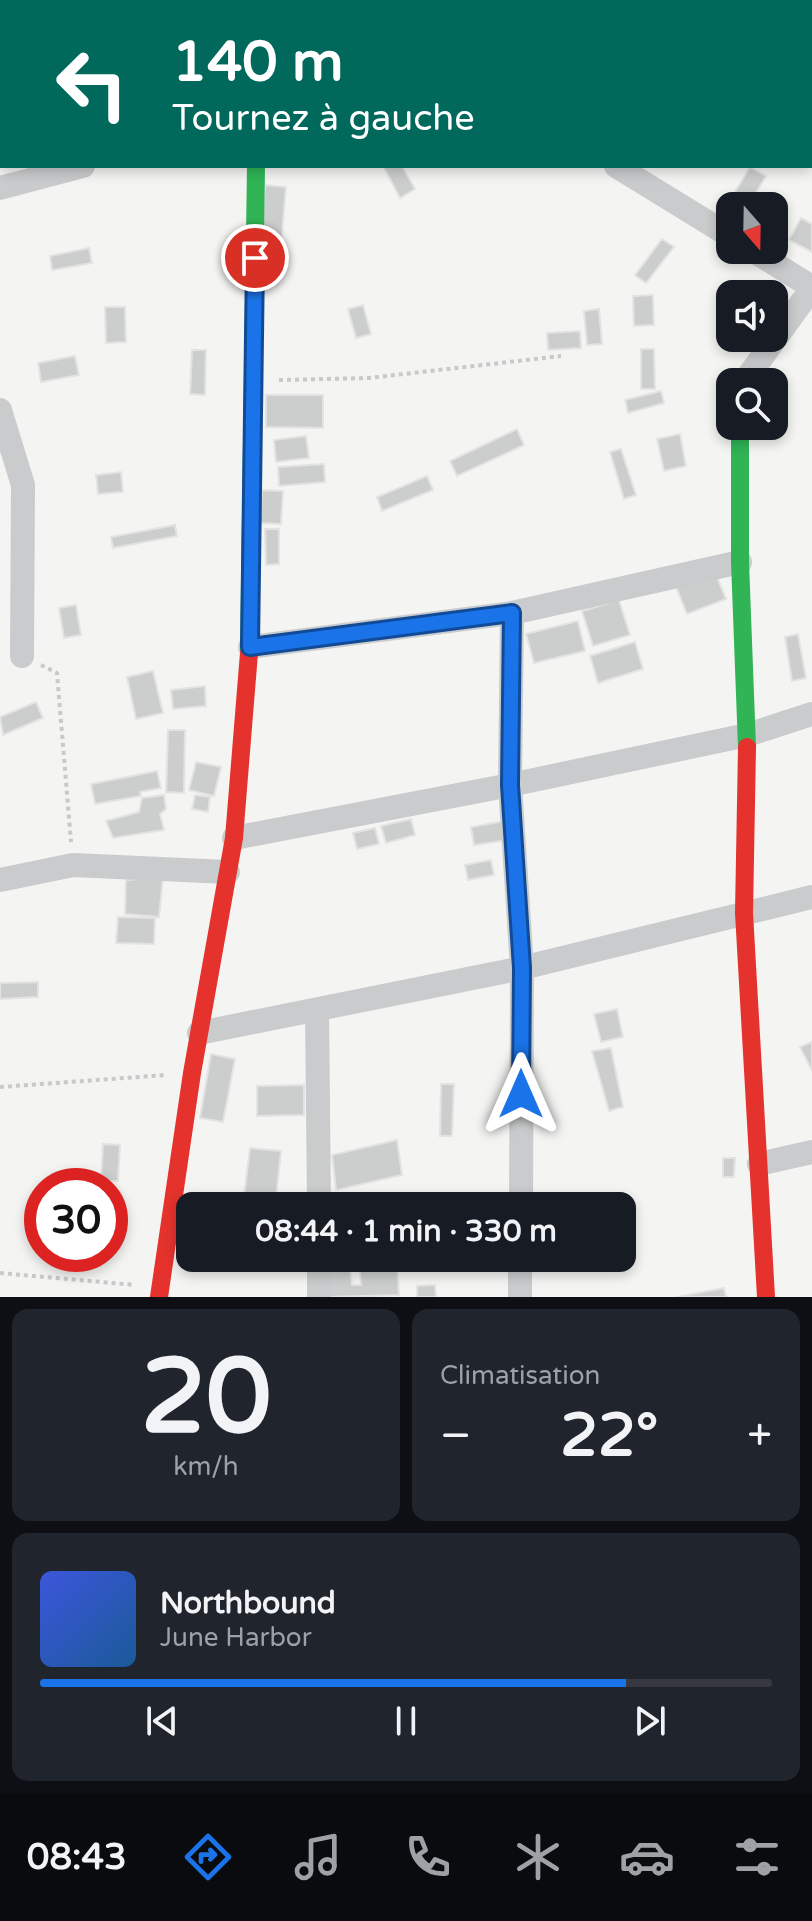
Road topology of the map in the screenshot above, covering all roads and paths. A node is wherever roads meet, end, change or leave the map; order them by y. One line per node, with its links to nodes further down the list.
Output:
1 (75, 168): 4 (street)
2 (256, 168): 10 (street)
3 (619, 168): 5 (street)
4 (0, 188)
5 (716, 227)
6 (774, 264): 7 (street)
7 (812, 288): 9 (street)
8 (561, 356): 10 (path)
9 (754, 368)
10 (253, 381): 15 (street)
11 (0, 410): 16 (street)
12 (740, 440): 13 (street)
13 (740, 562): 14 (street); 19 (street)
14 (512, 613): 15 (street); 20 (street)
15 (250, 647): 21 (street)
16 (22, 656)
17 (57, 673): 22 (path)
18 (812, 714): 19 (street)
19 (747, 735): 20 (street); 26 (street)
20 (510, 785): 21 (street); 27 (street)
21 (234, 838): 23 (street)
22 (73, 865): 23 (street); 24 (street)
23 (228, 872): 29 (street)
24 (0, 880)
25 (812, 897): 26 (street)
26 (744, 913): 27 (street); 33 (street)
27 (522, 968): 28 (street); 35 (street)
28 (317, 1010): 29 (street); 34 (street)
29 (199, 1033): 30 (street)
30 (192, 1073): 31 (path); 39 (street)
31 (0, 1087)
32 (812, 1152): 33 (street)
33 (759, 1164): 42 (street)
34 (319, 1192)
35 (521, 1192)
36 (319, 1272): 40 (street)
37 (520, 1272): 41 (street)
38 (0, 1273): 39 (path)
39 (160, 1292)
40 (319, 1297)
41 (520, 1297)
42 (766, 1297)

